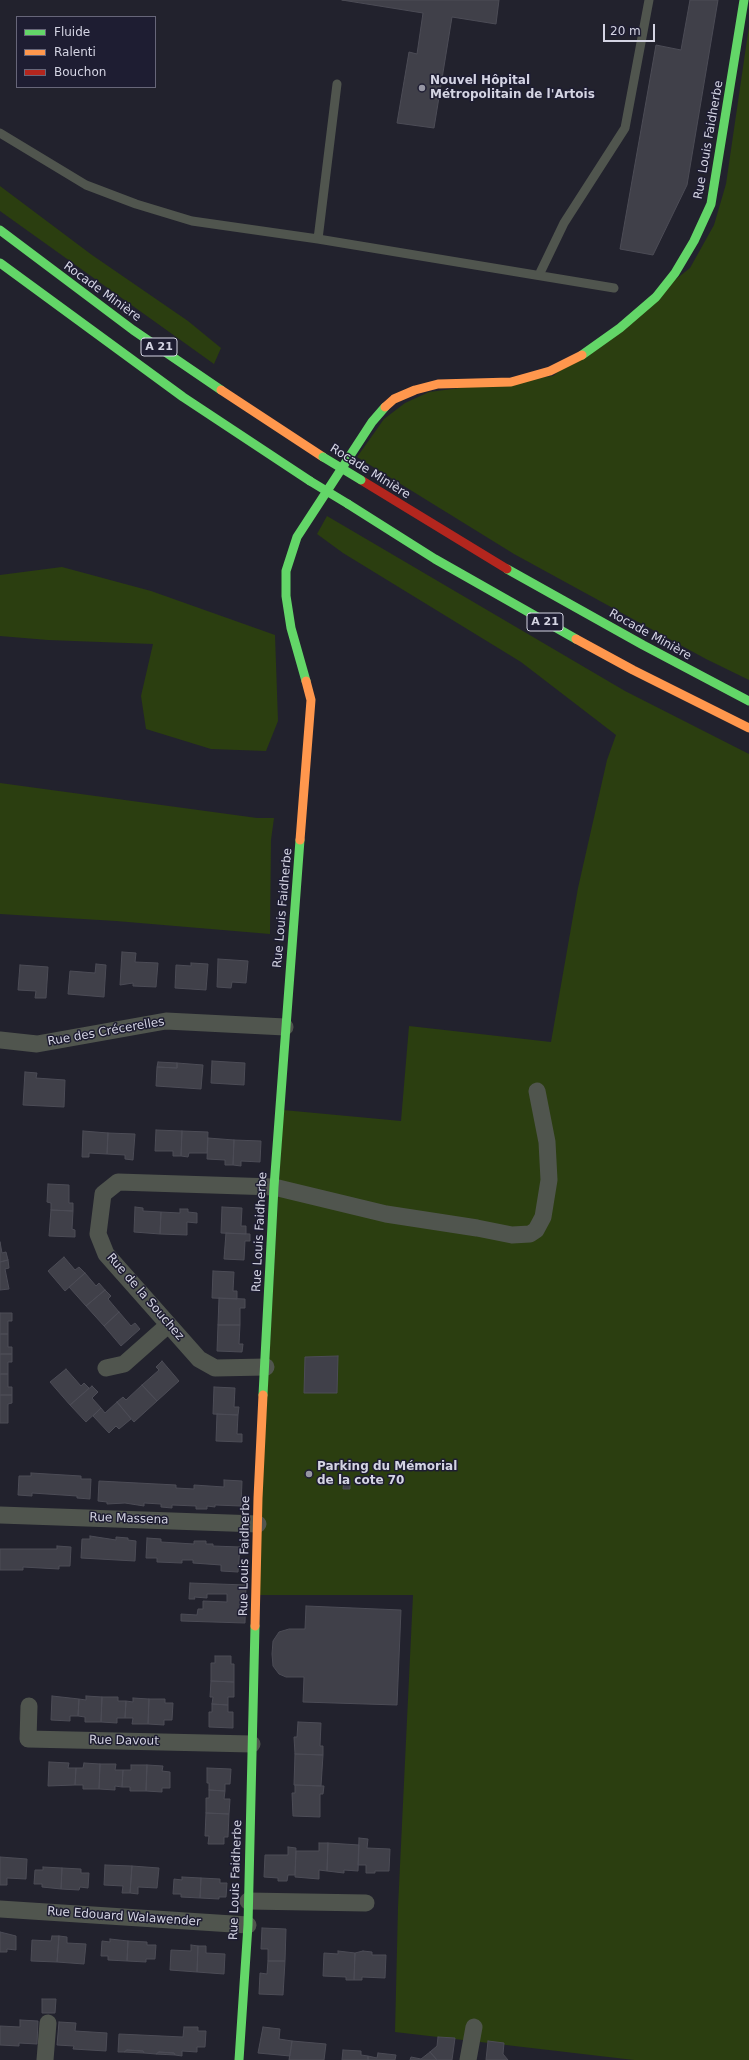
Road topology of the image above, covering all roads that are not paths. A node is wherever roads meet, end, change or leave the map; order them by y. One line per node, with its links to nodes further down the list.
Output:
1 (649, 0): 8 (lane)
2 (744, 0): 12 (main road, Rue Louis Faidherbe)
3 (337, 84): 6 (lane)
4 (0, 133): 6 (lane)
5 (0, 230): 10 (main road, Rocade Minière / A 21, bridge)
6 (318, 239): 8 (lane)
7 (0, 263): 11 (main road, A 21, bridge)
8 (539, 275): 9 (lane)
9 (614, 288)
10 (749, 701)
11 (749, 728)
12 (285, 1027): 13 (street, Rue des Crécerelles); 15 (main road, Rue Louis Faidherbe)
13 (0, 1040)
14 (537, 1091): 15 (street, Rue de la Souchez)
15 (274, 1187): 16 (street, Rue de la Souchez); 18 (main road, Rue Louis Faidherbe)
16 (168, 1325): 17 (street); 18 (street, Rue de la Souchez)
17 (106, 1368)
18 (266, 1368): 20 (main road, Rue Louis Faidherbe)
19 (0, 1515): 20 (street, Rue Massena)
20 (258, 1524): 22 (main road, Rue Louis Faidherbe)
21 (29, 1706): 22 (street, Rue Davout)
22 (252, 1744): 23 (main road, Rue Louis Faidherbe)
23 (248, 1901): 24 (street); 26 (main road, Rue Louis Faidherbe)
24 (366, 1903)
25 (0, 1909): 26 (street, Rue Edouard Walawender)
26 (248, 1925): 30 (main road, Rue Louis Faidherbe)
27 (48, 2023): 29 (street)
28 (474, 2027): 31 (street)
29 (45, 2060)
30 (239, 2060)
31 (468, 2060)

